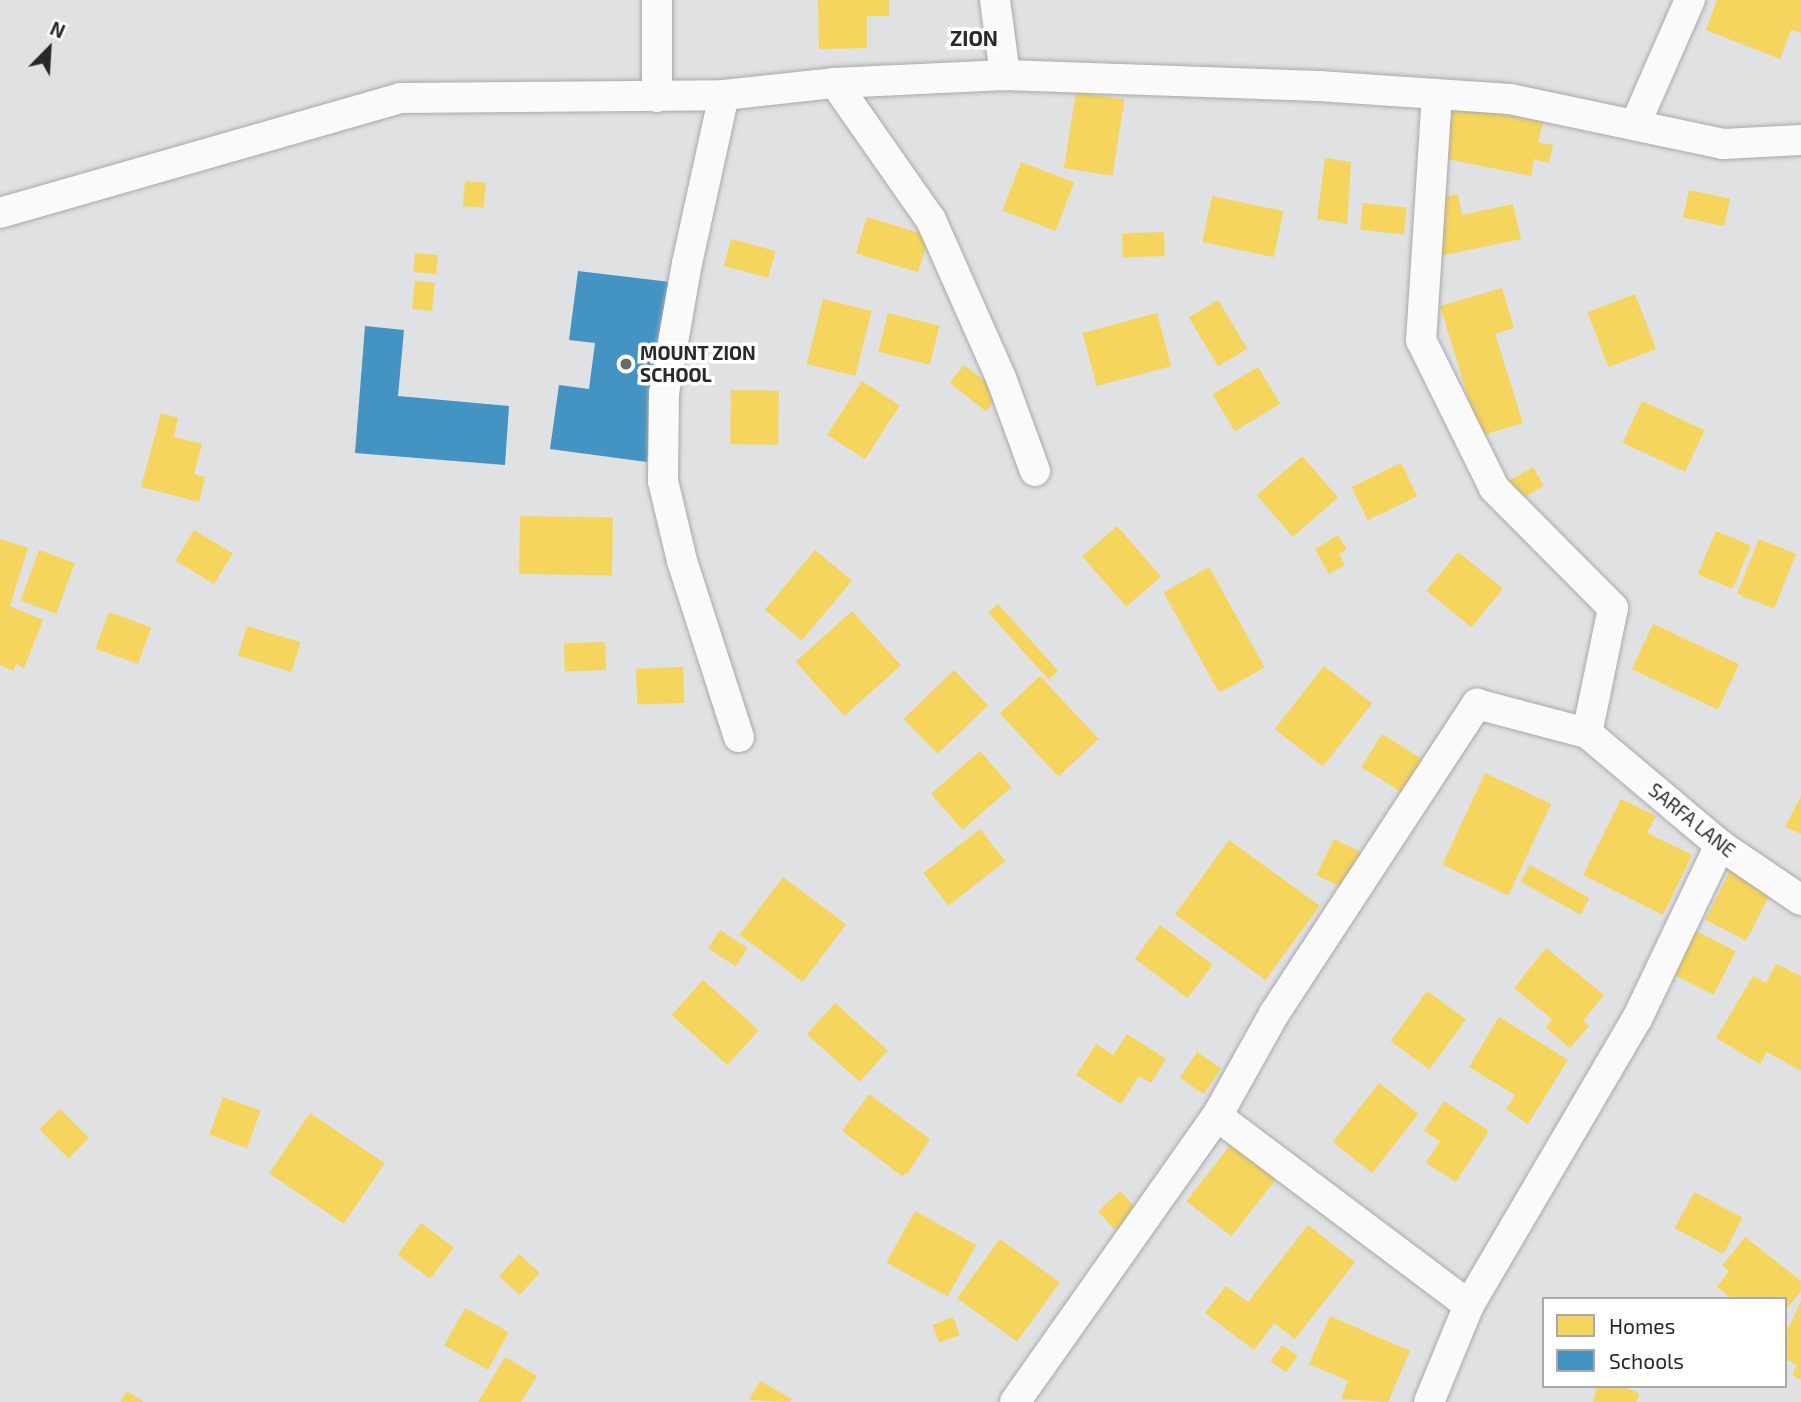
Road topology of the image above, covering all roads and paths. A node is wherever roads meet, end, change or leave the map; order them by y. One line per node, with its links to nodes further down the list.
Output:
1 (657, 0): 8 (street)
2 (995, 0): 4 (street)
3 (1690, 0): 9 (street)
4 (1005, 75): 5 (street); 6 (street)
5 (835, 83): 7 (street); 12 (street)
6 (1437, 94): 9 (street); 13 (street)
7 (724, 95): 8 (street); 14 (street)
8 (657, 97): 11 (street)
9 (1634, 125): 10 (street)
10 (1801, 140)
11 (0, 213)
12 (1035, 471)
13 (1587, 733): 15 (street, SARFA LANE); 17 (street)
14 (739, 737)
15 (1720, 845): 16 (street, SARFA LANE); 18 (street)
16 (1801, 900)
17 (1217, 1116): 18 (street); 19 (street)
18 (1469, 1305): 20 (street)
19 (1015, 1402)
20 (1429, 1402)

